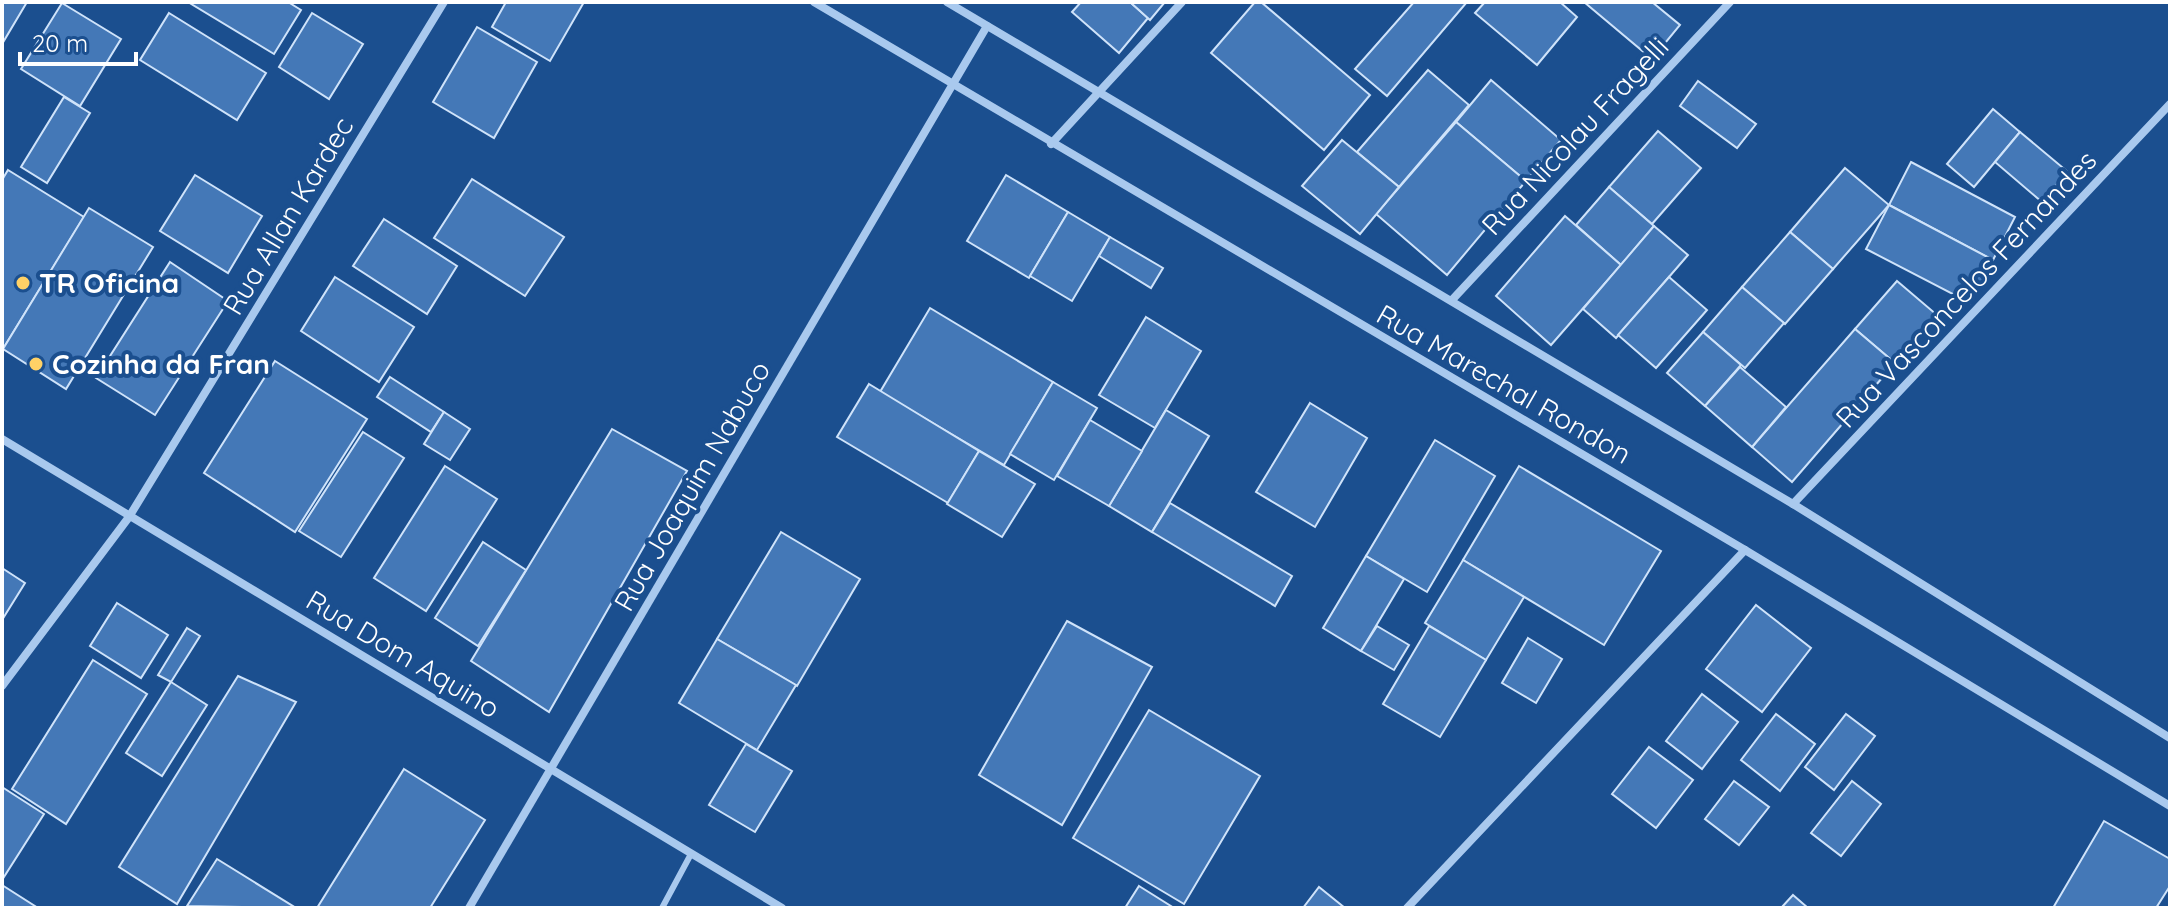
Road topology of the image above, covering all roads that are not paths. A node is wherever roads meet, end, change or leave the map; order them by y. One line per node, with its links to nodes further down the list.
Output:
1 (444, 2): 14 (street, Rua Allan Kardec)
2 (814, 2): 7 (street, Rua Marechal Rondon)
3 (947, 2): 6 (street, Rua Marechal Rondon)
4 (1182, 2): 8 (street)
5 (1730, 2): 11 (street, Rua Nicolau Fragelli)
6 (987, 26): 7 (street, Rua Joaquim Nabuco); 8 (street, Rua Marechal Rondon)
7 (952, 86): 10 (street, Rua Marechal Rondon); 18 (street, Rua Joaquim Nabuco)
8 (1096, 91): 10 (street); 11 (street, Rua Marechal Rondon)
9 (2170, 104): 13 (street, Rua Vasconcelos Fernandes)
10 (1051, 144): 15 (street, Rua Marechal Rondon)
11 (1452, 300): 13 (street, Rua Marechal Rondon)
12 (2, 439): 14 (street, Rua Dom Aquino)
13 (1793, 504): 17 (street, Rua Marechal Rondon)
14 (129, 517): 16 (street, Rua Allan Kardec); 18 (street, Rua Dom Aquino)
15 (1745, 550): 19 (street, Rua Marechal Rondon); 24 (street)
16 (2, 686)
17 (2170, 738)
18 (552, 768): 20 (street, Rua Dom Aquino); 21 (street, Rua Joaquim Nabuco)
19 (2170, 806)
20 (691, 854): 22 (lane); 23 (street, Rua Dom Aquino)
21 (469, 908)
22 (662, 908)
23 (782, 908)
24 (1407, 908)

